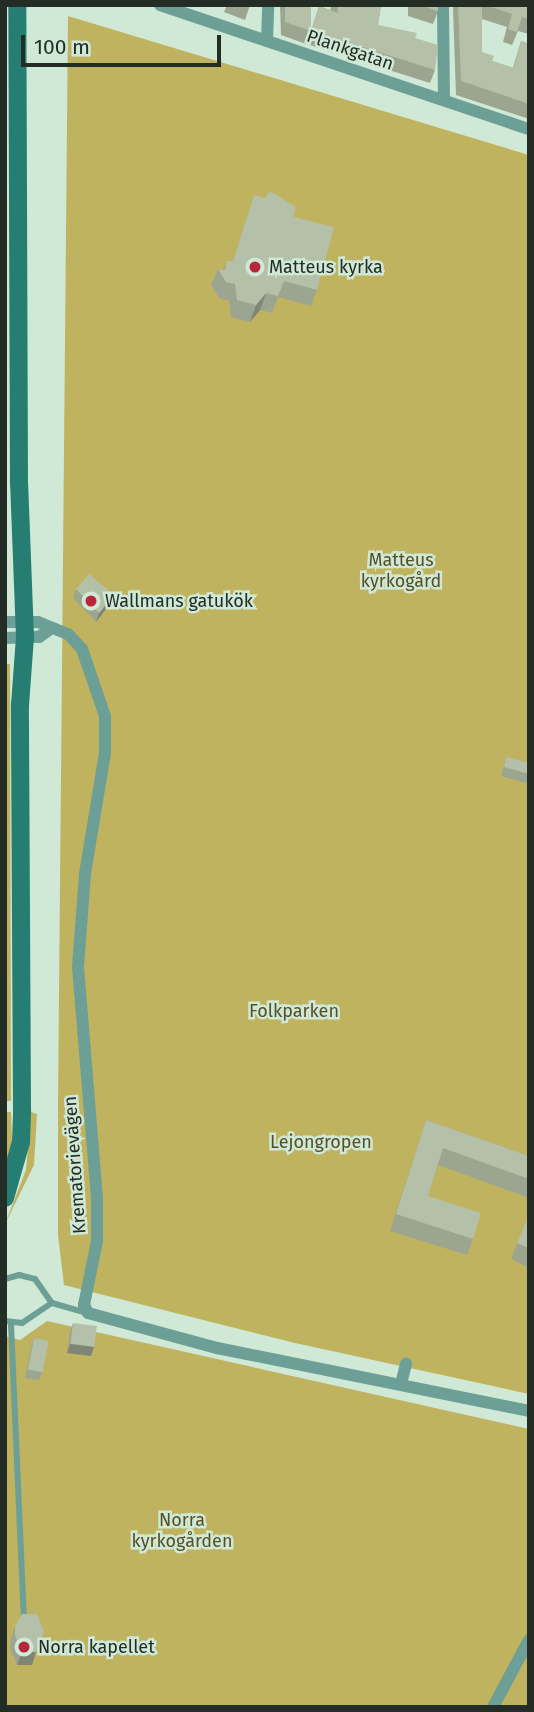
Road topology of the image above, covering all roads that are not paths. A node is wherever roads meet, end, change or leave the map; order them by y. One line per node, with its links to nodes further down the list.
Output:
1 (17, 5): 8 (main road)
2 (160, 5): 5 (street, Plankgatan)
3 (268, 5): 5 (street)
4 (443, 5): 6 (street)
5 (267, 41): 6 (street, Plankgatan)
6 (444, 100): 7 (street, Plankgatan)
7 (529, 130)
8 (14, 630): 9 (main road); 12 (street, Krematorievägen)
9 (5, 1198)
10 (5, 1279): 11 (lane)
11 (52, 1303): 12 (lane); 13 (lane)
12 (88, 1313): 15 (street)
13 (8, 1322): 17 (lane)
14 (406, 1364): 15 (street)
15 (401, 1384): 16 (street)
16 (529, 1411)
17 (24, 1619)
18 (529, 1640): 19 (street)
19 (493, 1707)

